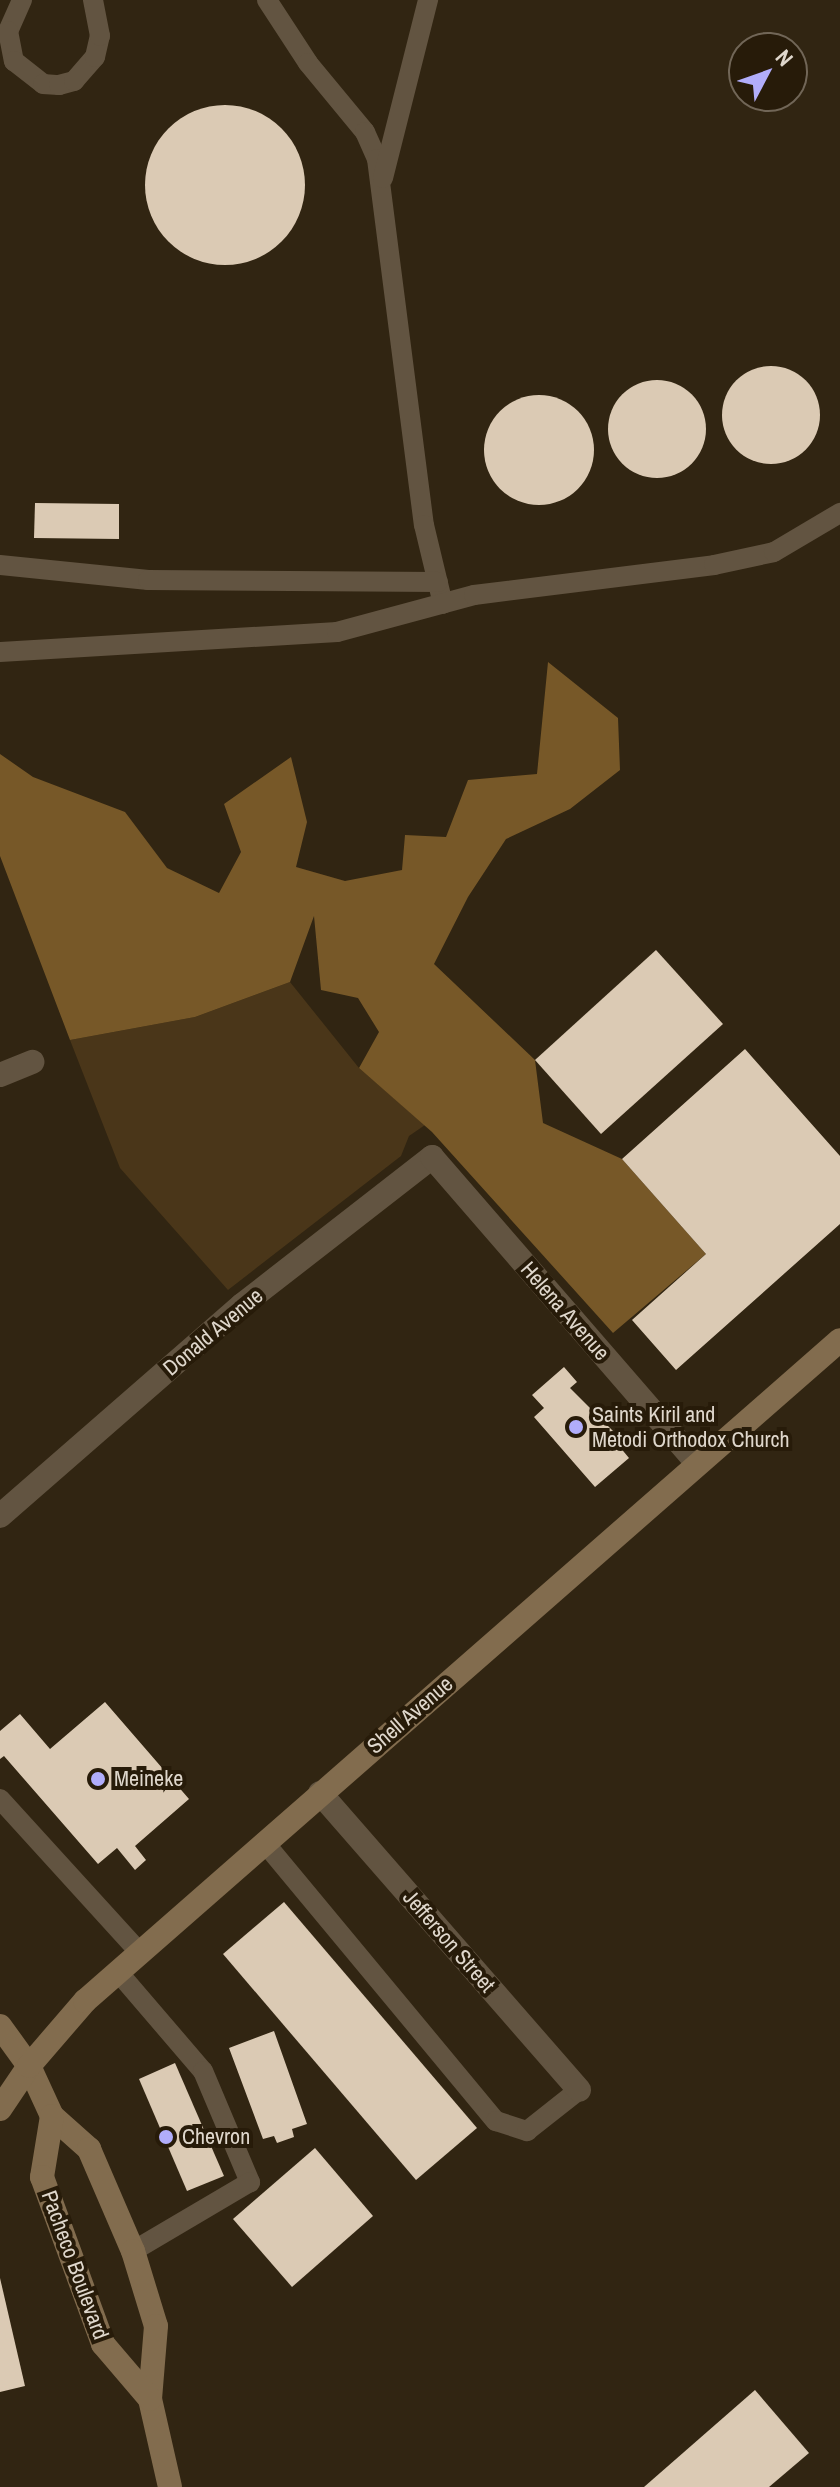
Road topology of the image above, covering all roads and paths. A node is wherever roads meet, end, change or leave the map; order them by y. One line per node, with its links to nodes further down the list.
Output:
1 (22, 0): 2 (lane)
2 (93, 0)
3 (267, 0): 5 (lane)
4 (428, 0): 5 (lane)
5 (382, 182): 8 (lane)
6 (840, 513): 9 (lane)
7 (0, 565): 8 (lane)
8 (438, 582): 9 (lane)
9 (443, 604): 10 (lane)
10 (0, 652)
11 (32, 1062): 12 (street)
12 (0, 1075)
13 (432, 1157): 15 (street, Helena Avenue); 16 (street, Donald Avenue)
14 (840, 1340): 15 (street, Shell Avenue)
15 (698, 1464): 17 (street, Shell Avenue)
16 (0, 1516)
17 (320, 1793): 19 (street, Shell Avenue); 24 (street, Jefferson Street)
18 (0, 1799): 20 (lane)
19 (264, 1842): 20 (street, Shell Avenue); 24 (lane)
20 (140, 1953): 21 (street, Shell Avenue)
21 (118, 1972): 23 (street, Shell Avenue); 27 (lane)
22 (0, 2026): 23 (street, Pacheco Boulevard)
23 (29, 2066): 25 (street, Shell Avenue); 26 (street, Pacheco Boulevard)
24 (579, 2090)
25 (0, 2109)
26 (52, 2116): 27 (street, Pacheco Boulevard); 28 (street, Pacheco Boulevard)
27 (133, 2251): 28 (street, Pacheco Boulevard)
28 (150, 2399): 29 (street, Pacheco Boulevard)
29 (170, 2487)

